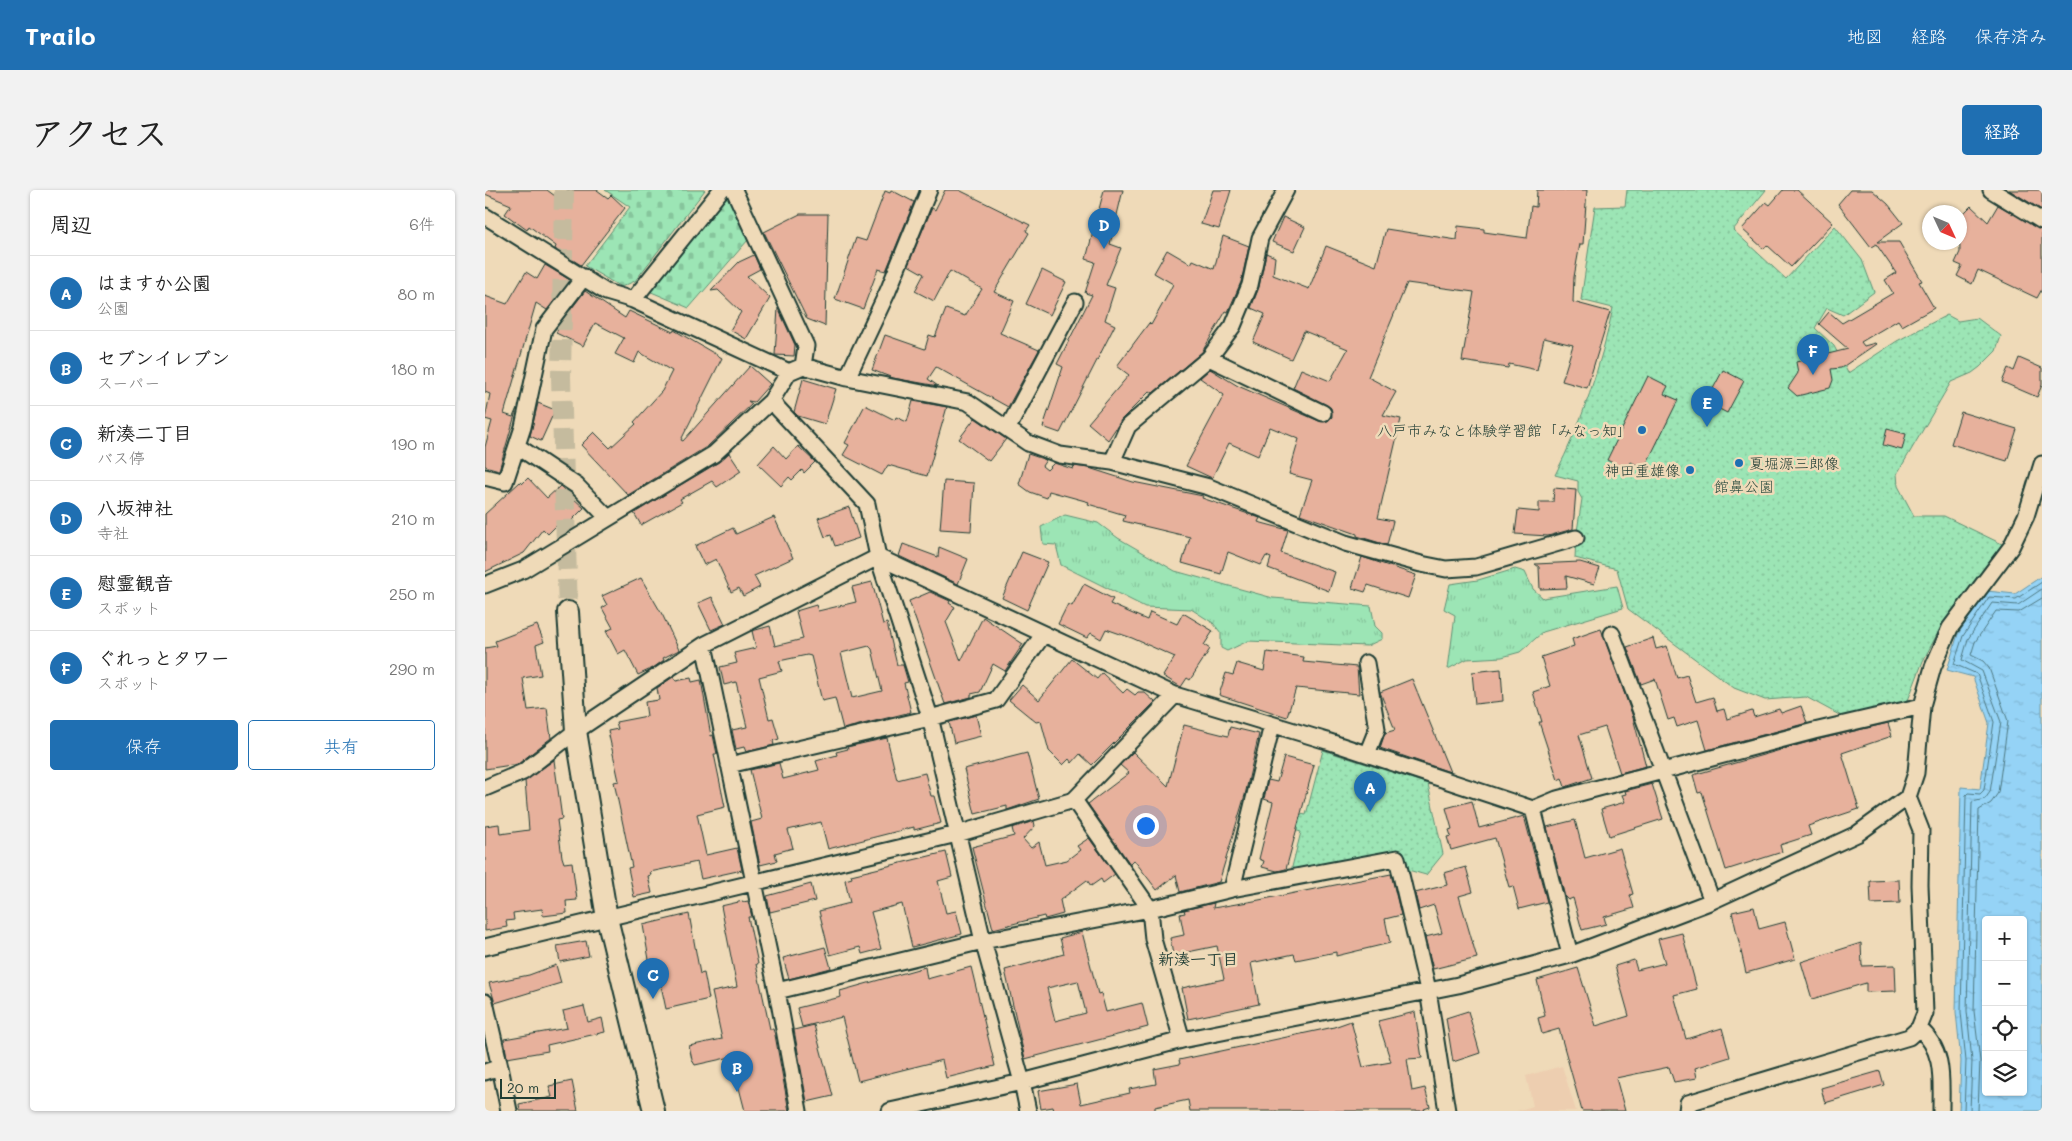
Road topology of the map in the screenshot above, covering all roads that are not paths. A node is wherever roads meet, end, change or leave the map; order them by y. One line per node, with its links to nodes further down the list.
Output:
1 (721, 190): 9 (street)
2 (734, 190): 12 (street)
3 (929, 190): 13 (street)
4 (1286, 190): 11 (street)
5 (1991, 190): 7 (street)
6 (485, 216): 8 (street)
7 (2042, 221)
8 (584, 277): 9 (street); 17 (street)
9 (633, 300): 12 (street)
10 (1075, 302): 16 (street)
11 (1209, 358): 15 (street); 18 (street)
12 (796, 369): 13 (street); 14 (street)
13 (847, 378): 16 (street)
14 (771, 402): 21 (street); 23 (street)
15 (1323, 413)
16 (1008, 428): 18 (street)
17 (517, 446): 20 (street); 21 (street)
18 (1112, 462): 22 (street)
19 (2042, 464): 31 (street)
20 (485, 477)
21 (609, 518): 24 (street)
22 (1576, 538)
23 (878, 556): 27 (street); 28 (street); 32 (street)
24 (485, 585)
25 (568, 612): 34 (street)
26 (1613, 634): 37 (street)
27 (1043, 635): 30 (street); 32 (street)
28 (704, 645): 34 (street); 36 (street)
29 (1366, 662): 35 (street)
30 (1175, 695): 33 (street); 40 (street)
31 (1923, 706): 37 (street); 39 (street)
32 (930, 718): 36 (street); 42 (street)
33 (1272, 725): 35 (street); 44 (street)
34 (576, 731): 38 (street); 47 (street)
35 (1367, 754): 41 (street)
36 (729, 764): 43 (street)
37 (1664, 771): 41 (street); 45 (street)
38 (485, 788)
39 (1908, 797): 45 (street); 54 (street)
40 (1074, 800): 42 (street); 46 (street)
41 (1533, 809): 50 (street)
42 (957, 834): 43 (street); 48 (street)
43 (753, 883): 47 (street); 52 (street)
44 (1232, 889): 46 (street); 51 (street)
45 (1712, 901): 50 (street)
46 (1150, 909): 48 (street); 55 (street)
47 (607, 918): 49 (street); 60 (street)
48 (983, 941): 52 (street); 58 (street)
49 (485, 947)
50 (1570, 955): 51 (street)
51 (1428, 990): 55 (street); 64 (street)
52 (777, 991): 61 (street)
53 (485, 1002): 56 (street)
54 (1919, 1028): 65 (street); 66 (street)
55 (1182, 1040): 58 (street)
56 (500, 1067): 57 (street); 59 (street)
57 (485, 1072)
58 (1022, 1082): 62 (street); 63 (street)
59 (509, 1111)
60 (654, 1111)
61 (799, 1111)
62 (890, 1111)
63 (1028, 1111)
64 (1447, 1111)
65 (1687, 1111)
66 (1941, 1111)

